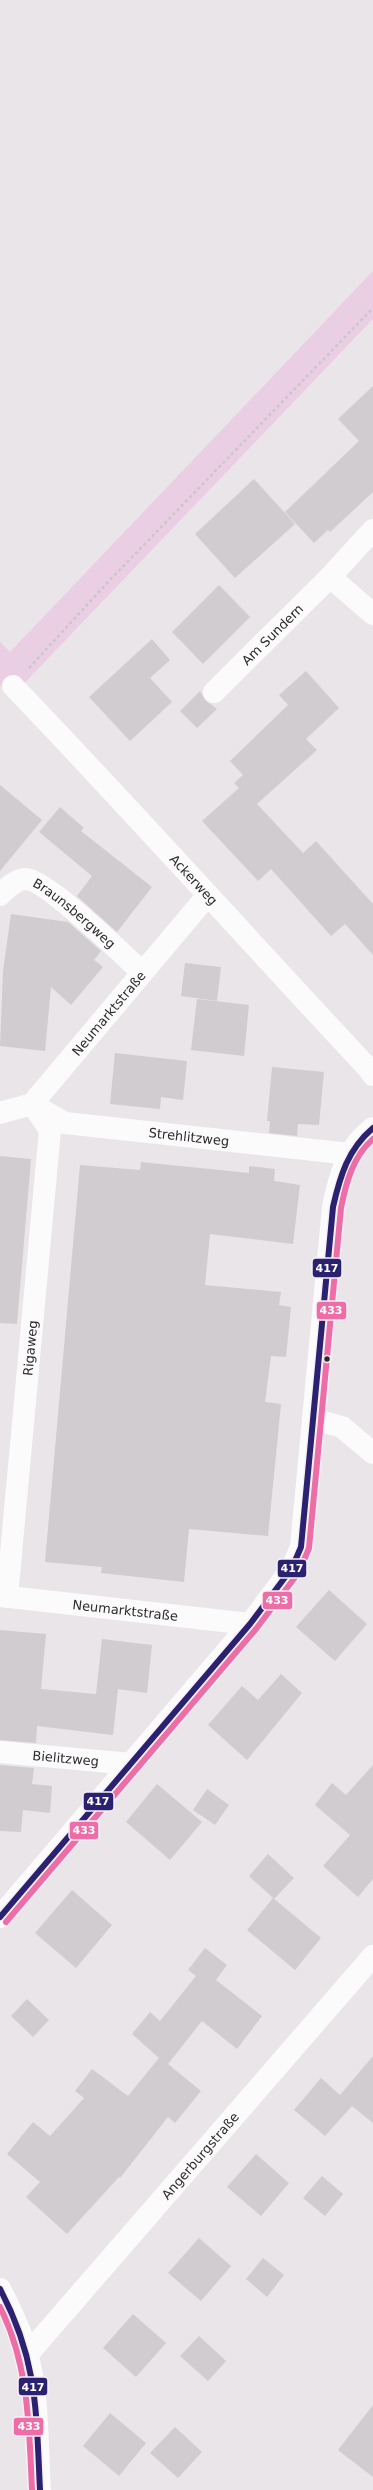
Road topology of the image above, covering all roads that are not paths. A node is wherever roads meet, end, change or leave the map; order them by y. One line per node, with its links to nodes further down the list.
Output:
1 (373, 530): 2 (street, Am Sundern)
2 (330, 578): 3 (street); 5 (street, Am Sundern)
3 (373, 614)
4 (13, 686): 7 (street, Ackerweg)
5 (214, 692)
6 (0, 895): 8 (street, Braunsbergweg)
7 (207, 896): 8 (street, Neumarktstraße); 9 (street, Ackerweg)
8 (142, 972): 10 (street, Neumarktstraße)
9 (373, 1075)
10 (32, 1104): 11 (street); 13 (street, Strehlitzweg); 16 (street, Rigaweg)
11 (0, 1113)
12 (373, 1128): 13 (street)
13 (350, 1154): 14 (street)
14 (312, 1419): 15 (street); 17 (street)
15 (373, 1453)
16 (4, 1597): 17 (street, Neumarktstraße)
17 (250, 1624): 19 (street)
18 (0, 1752): 19 (street, Bielitzweg)
19 (131, 1764): 20 (street)
20 (0, 1917)
21 (373, 1956): 23 (street, Angerburgstraße)
22 (0, 2289): 23 (street)
23 (27, 2355): 24 (street)
24 (40, 2490)

